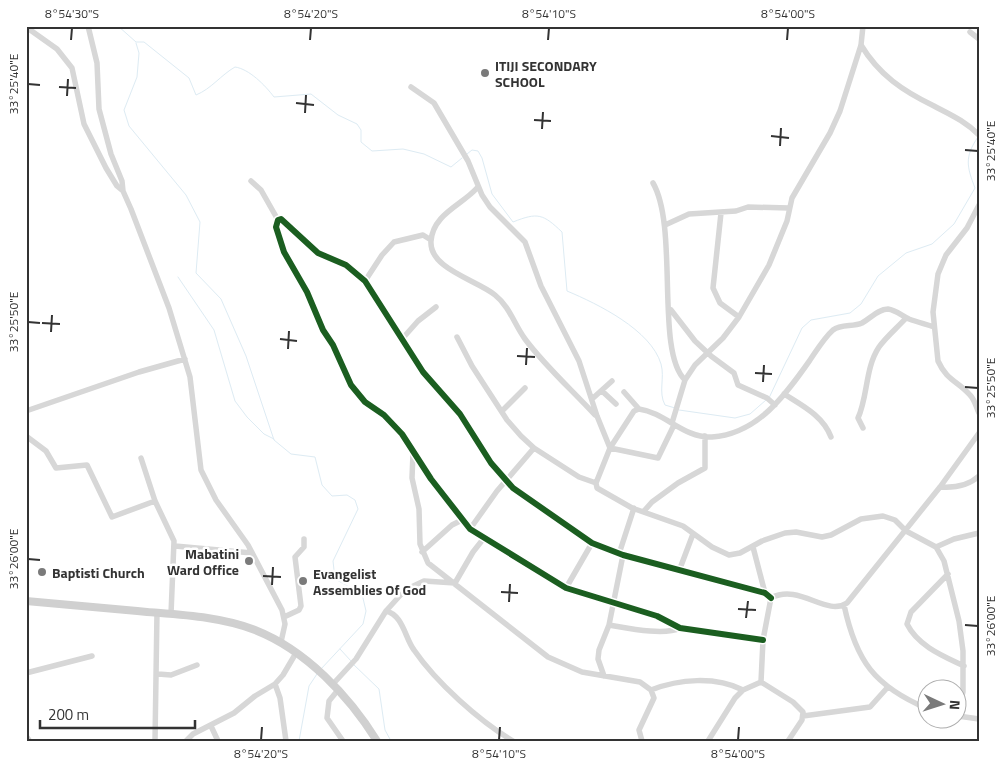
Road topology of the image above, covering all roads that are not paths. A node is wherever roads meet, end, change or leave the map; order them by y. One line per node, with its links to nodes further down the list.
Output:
1 (26, 26): 12 (street)
2 (88, 26): 12 (street)
3 (863, 26): 6 (street)
4 (970, 32): 5 (street)
5 (979, 39)
6 (861, 44): 8 (street); 14 (street)
7 (411, 87): 11 (street)
8 (977, 134)
9 (251, 180): 16 (street)
10 (653, 183): 17 (street)
11 (477, 188): 18 (street); 35 (street)
12 (123, 191): 28 (street)
13 (979, 205): 24 (street)
14 (789, 208): 15 (street); 22 (street)
15 (721, 213): 17 (street); 22 (street)
16 (278, 220): 19 (street); 51 (street)
17 (665, 225): 21 (street)
18 (431, 240): 19 (street); 42 (street)
19 (365, 281): 26 (street)
20 (436, 307): 26 (street)
21 (669, 308): 27 (street); 29 (street)
22 (738, 318): 27 (street)
23 (906, 318): 24 (street); 34 (street); 44 (street)
24 (934, 327): 41 (street)
25 (457, 336): 40 (street)
26 (402, 340): 54 (street)
27 (706, 352): 29 (street); 36 (street)
28 (185, 359): 39 (street); 72 (street)
29 (685, 380): 43 (street)
30 (612, 381): 32 (street)
31 (525, 388): 40 (street)
32 (602, 392): 35 (street); 37 (street)
33 (624, 392): 38 (street)
34 (784, 394): 36 (street); 48 (street)
35 (592, 399): 42 (street)
36 (771, 401): 47 (street)
37 (616, 404)
38 (639, 409): 43 (street); 50 (street)
39 (26, 411)
40 (502, 411): 49 (street)
41 (979, 413)
42 (596, 416): 50 (street)
43 (673, 424): 47 (street); 50 (street)
44 (863, 428)
45 (979, 433): 56 (street)
46 (26, 436): 57 (street)
47 (705, 436): 59 (street)
48 (831, 437)
49 (534, 448): 54 (street); 55 (street)
50 (610, 448): 55 (street)
51 (414, 453): 60 (street); 71 (street)
52 (141, 458): 57 (street)
53 (979, 476): 56 (street)
54 (506, 481): 61 (street); 67 (street)
55 (596, 483): 58 (street)
56 (940, 487): 62 (street)
57 (154, 501): 68 (street)
58 (634, 508): 59 (street); 73 (street)
59 (644, 511): 64 (street)
60 (462, 520): 61 (street); 71 (street)
61 (470, 529): 65 (street)
62 (906, 531): 69 (street); 70 (street); 82 (street)
63 (979, 533): 70 (street)
64 (693, 534): 69 (street); 74 (street)
65 (484, 538): 76 (street); 77 (street)
66 (304, 539): 86 (street)
67 (592, 544): 73 (street); 77 (street)
68 (175, 546): 72 (street); 85 (street)
69 (753, 547): 78 (street)
70 (936, 547): 75 (street)
71 (422, 552): 76 (street)
72 (252, 553): 86 (street)
73 (621, 555): 74 (street); 81 (street)
74 (680, 571): 78 (street)
75 (948, 574): 94 (street); 94 (street)
76 (455, 583): 83 (street); 97 (street)
77 (566, 588): 81 (street)
78 (764, 593): 79 (street)
79 (771, 598): 82 (street); 89 (street)
80 (26, 601): 84 (main road)
81 (614, 603): 87 (street); 88 (street)
82 (844, 605): 102 (street)
83 (386, 611): 101 (street); 114 (street)
84 (157, 612): 85 (main road); 96 (street)
85 (171, 614): 90 (main road)
86 (284, 617): 90 (street)
87 (609, 625): 88 (street); 97 (street)
88 (680, 628): 89 (street)
89 (763, 640): 99 (street)
90 (281, 642): 91 (main road)
91 (296, 653): 100 (street); 101 (main road)
92 (92, 656): 95 (street)
93 (197, 665): 96 (street)
94 (964, 666): 98 (street)
95 (26, 673)
96 (158, 674): 108 (street)
97 (604, 676): 103 (street)
98 (963, 680)
99 (761, 682): 104 (street); 106 (street)
100 (275, 684): 107 (street); 111 (street)
101 (335, 687): 112 (street); 113 (main road)
102 (887, 688): 105 (street); 106 (street)
103 (651, 690): 104 (street); 115 (street)
104 (742, 690): 116 (street)
105 (918, 704)
106 (802, 716): 117 (street)
107 (211, 726): 109 (street); 110 (street)
108 (155, 741)
109 (186, 741)
110 (218, 741)
111 (286, 741)
112 (343, 741)
113 (377, 741)
114 (513, 741)
115 (642, 741)
116 (708, 741)
117 (788, 741)

